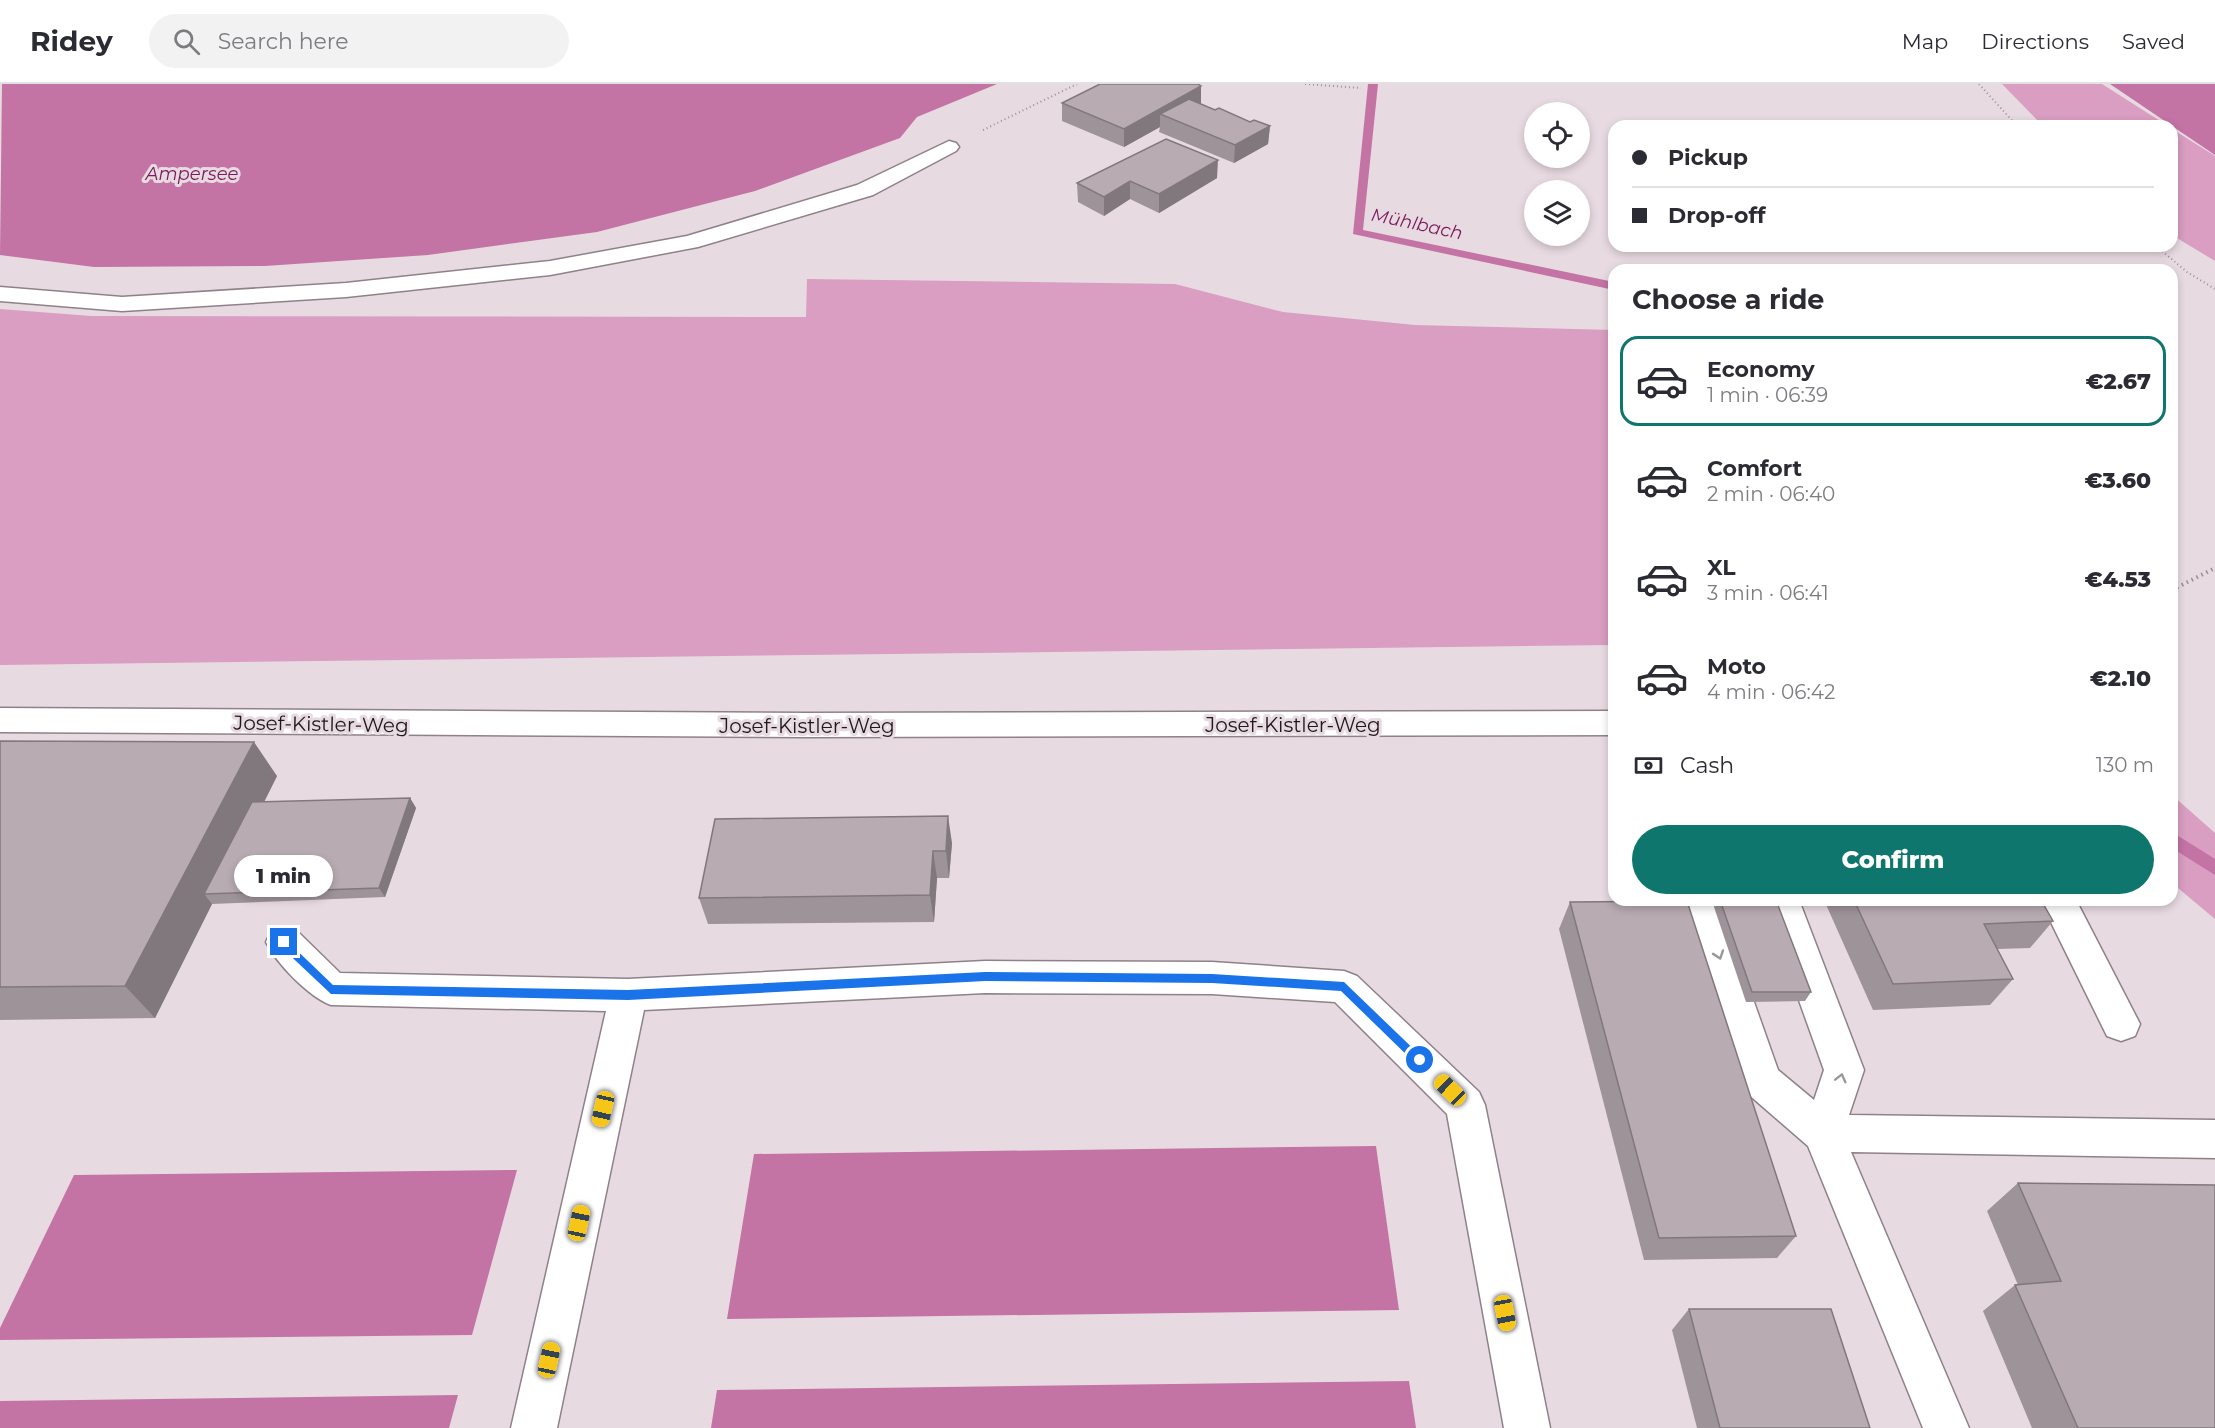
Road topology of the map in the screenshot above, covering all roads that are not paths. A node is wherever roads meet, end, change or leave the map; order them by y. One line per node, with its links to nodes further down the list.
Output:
1 (949, 147): 2 (street)
2 (0, 294)
3 (0, 720): 4 (street, Josef-Kistler-Weg)
4 (1608, 723)
5 (1702, 906): 11 (street, one-way to 11)
6 (1783, 906): 11 (street, one-way to 6)
7 (2061, 906): 10 (street)
8 (284, 942): 9 (street)
9 (628, 995): 13 (street); 14 (street)
10 (2121, 1024)
11 (1823, 1133): 12 (street); 15 (street)
12 (2215, 1139)
13 (534, 1428)
14 (1527, 1428)
15 (1946, 1428)

